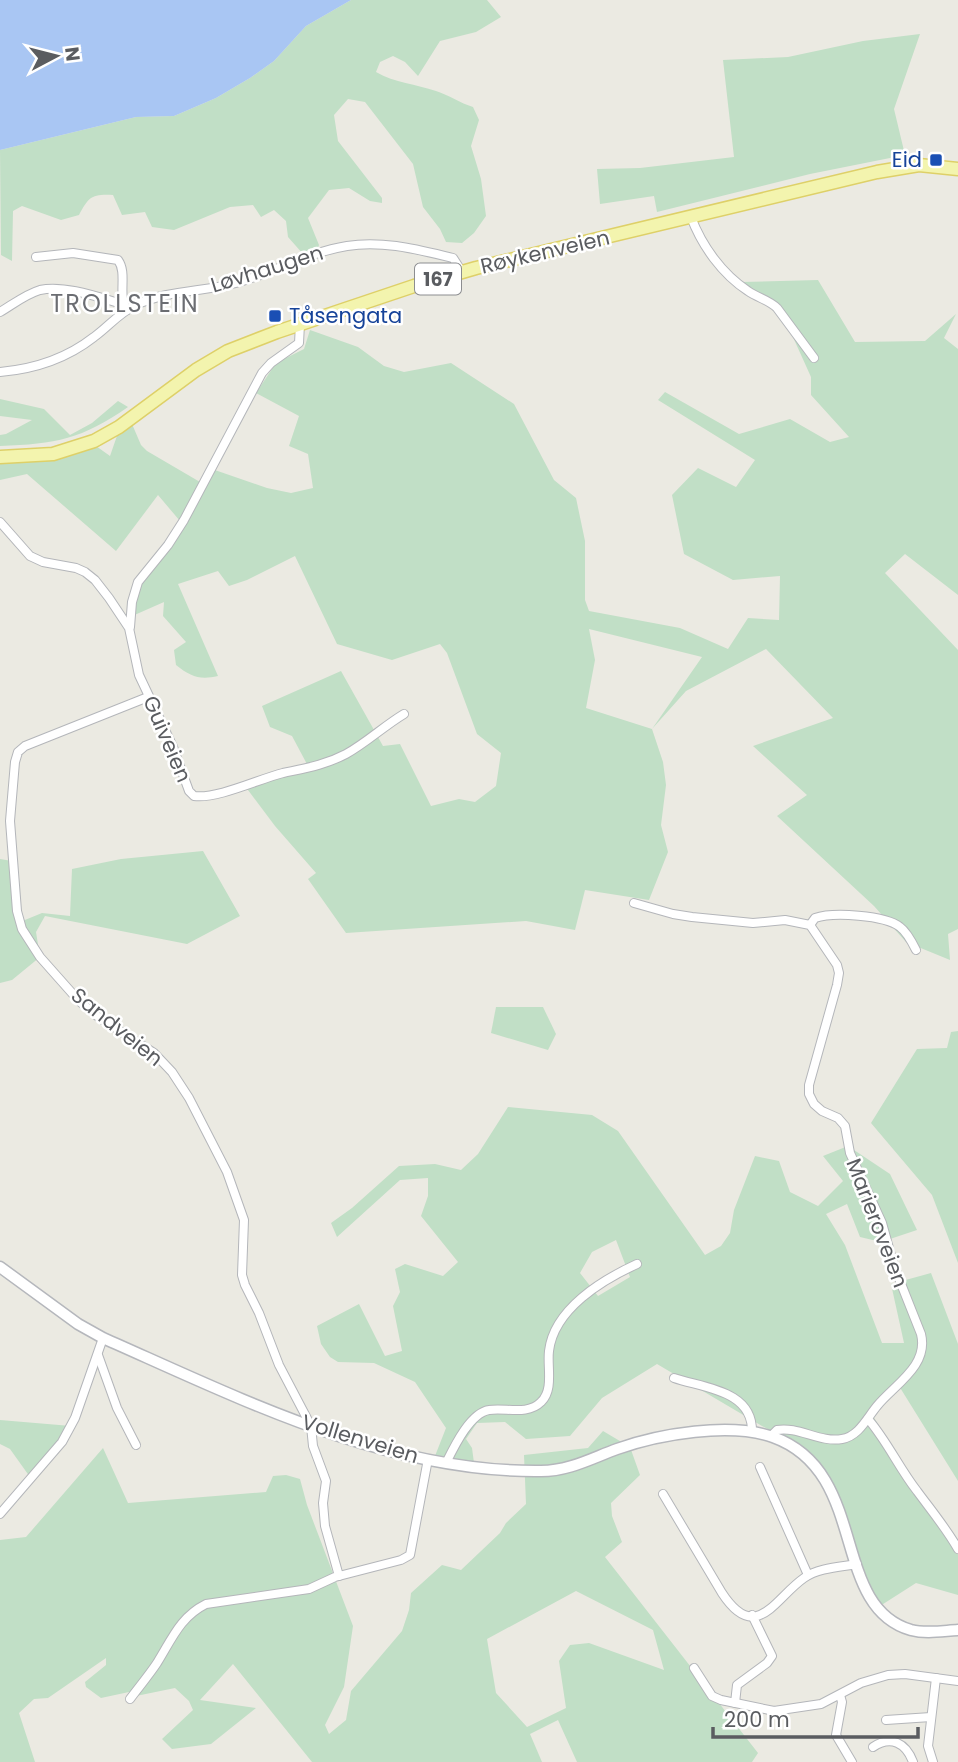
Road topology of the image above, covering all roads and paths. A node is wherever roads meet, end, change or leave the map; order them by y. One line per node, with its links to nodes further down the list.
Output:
1 (958, 169): 2 (main road, Røykenveien / 167)
2 (691, 217): 4 (main road, Røykenveien / 167); 8 (street)
3 (36, 257): 5 (street)
4 (462, 272): 5 (street, Løvhaugen); 7 (main road, Røykenveien / 167)
5 (125, 307): 6 (street); 9 (street, Løvhaugen)
6 (0, 312)
7 (300, 324): 10 (main road, Røykenveien / 167); 12 (street)
8 (814, 358)
9 (0, 372)
10 (0, 457)
11 (0, 522): 12 (street, Guiveien)
12 (130, 628): 13 (street, Guiveien)
13 (148, 697): 14 (street, Guiveien); 24 (street, Sandveien)
14 (404, 714)
15 (634, 903): 16 (street)
16 (810, 925): 17 (street); 23 (street, Marieroveien)
17 (916, 950)
18 (637, 1264): 29 (street)
19 (0, 1267): 20 (main road, Vollenveien)
20 (103, 1338): 21 (street); 24 (main road, Vollenveien)
21 (98, 1355): 27 (street); 32 (street)
22 (674, 1378): 25 (street)
23 (868, 1419): 26 (street, Marieroveien); 33 (street)
24 (311, 1426): 28 (main road, Vollenveien); 36 (street)
25 (752, 1432): 26 (main road, Vollenveien); 29 (main road, Vollenveien)
26 (771, 1436): 34 (main road, Vollenveien)
27 (136, 1445)
28 (428, 1460): 29 (main road, Vollenveien); 36 (street)
29 (446, 1463)
30 (760, 1467): 35 (street)
31 (663, 1494): 37 (street)
32 (0, 1514)
33 (958, 1549)
34 (857, 1564): 35 (street); 38 (main road, Vollenveien)
35 (808, 1575): 37 (street)
36 (339, 1576): 43 (street)
37 (751, 1615): 44 (street)
38 (958, 1630)
39 (694, 1668): 44 (street)
40 (936, 1678): 41 (street); 42 (street); 45 (street)
41 (958, 1681)
42 (840, 1695): 44 (street); 48 (street)
43 (130, 1699)
44 (735, 1703)
45 (931, 1717): 46 (street); 50 (street)
46 (886, 1720)
47 (873, 1747): 49 (street)
48 (852, 1762)
49 (913, 1762)
50 (933, 1762)

